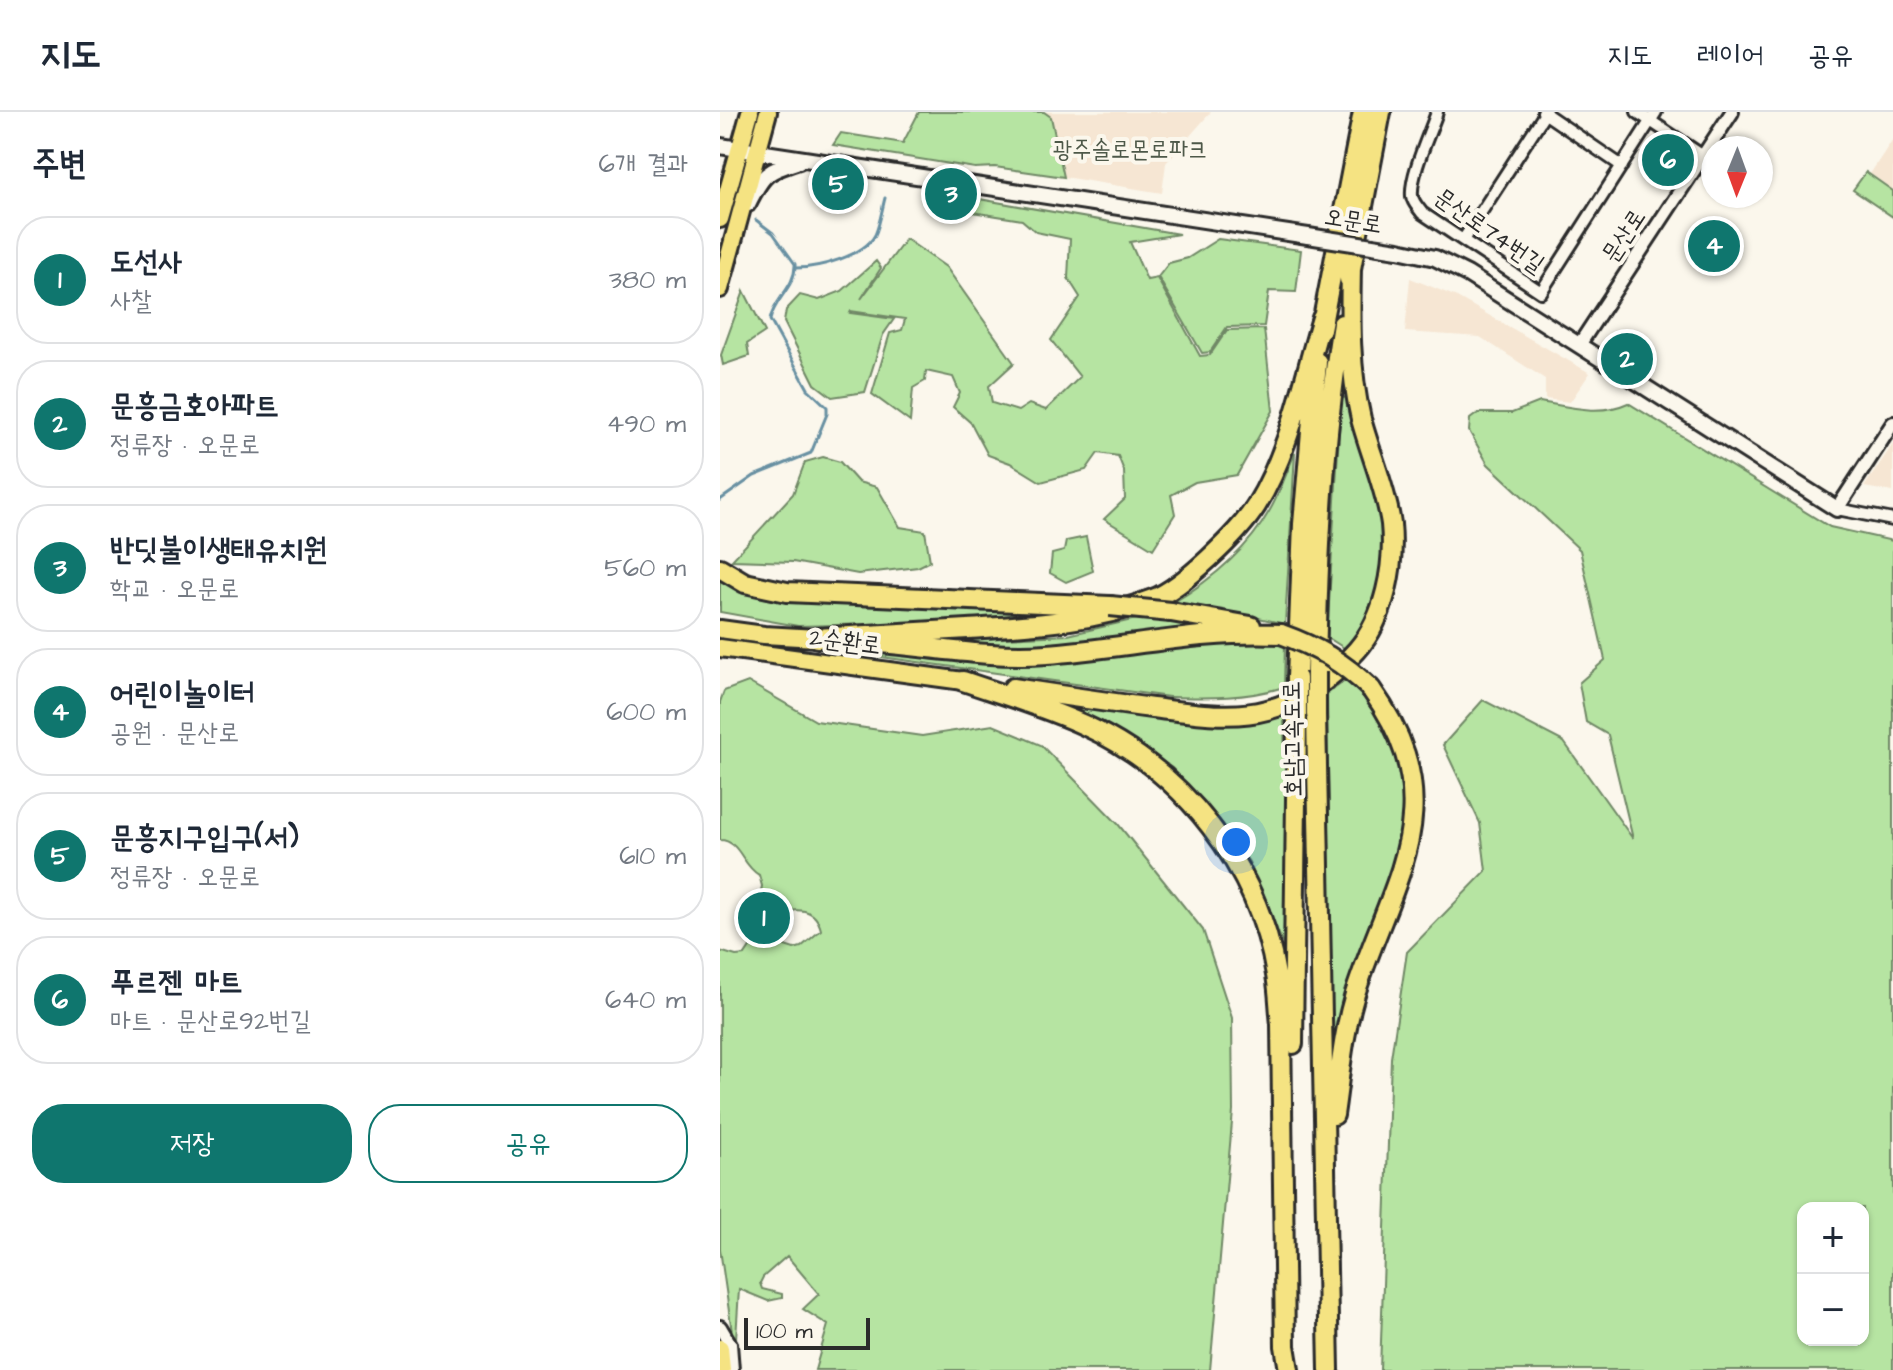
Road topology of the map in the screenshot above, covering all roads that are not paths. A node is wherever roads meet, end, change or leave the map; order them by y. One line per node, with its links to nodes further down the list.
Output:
1 (750, 112): 12 (main road)
2 (768, 112): 13 (main road)
3 (1363, 112): 23 (highway, 호남고속도로)
4 (1381, 112): 21 (highway, 호남고속도로)
5 (1437, 112): 20 (street, 문산로74번길)
6 (1637, 112): 9 (street)
7 (1732, 112): 10 (street, 문산로)
8 (1545, 113): 17 (street); 20 (street)
9 (1653, 116): 14 (street); 17 (street)
10 (1716, 136)
11 (720, 146): 12 (main road, 오문로)
12 (739, 149): 13 (main road, 오문로); 18 (main road)
13 (757, 152): 15 (main road, 오문로); 19 (main road)
14 (1701, 154)
15 (803, 159): 19 (main road); 24 (main road, 오문로, bridge)
16 (1701, 159): 24 (street, 문산로)
17 (1622, 166): 20 (street, 문산로74번길)
18 (720, 219)
19 (738, 223): 22 (main road)
20 (1463, 240)
21 (1351, 267): 33 (highway); 34 (highway, 호남고속도로, bridge)
22 (720, 289)
23 (1322, 318): 31 (highway); 39 (highway, 호남고속도로, bridge)
24 (1579, 345): 26 (main road, 오문로)
25 (1893, 423): 26 (street)
26 (1837, 509): 27 (street, 오문로)
27 (1893, 520)
28 (720, 568): 30 (highway, bridge)
29 (720, 629): 31 (main road, 2순환로)
30 (1281, 634): 31 (highway); 34 (highway, bridge)
31 (817, 638)
32 (720, 648): 33 (main road, 2순환로)
33 (963, 681): 39 (highway)
34 (1327, 1177): 40 (highway, 호남고속도로)
35 (720, 1327): 38 (street)
36 (720, 1348): 37 (main road)
37 (722, 1370)
38 (732, 1370)
39 (1291, 1370)
40 (1329, 1370)

